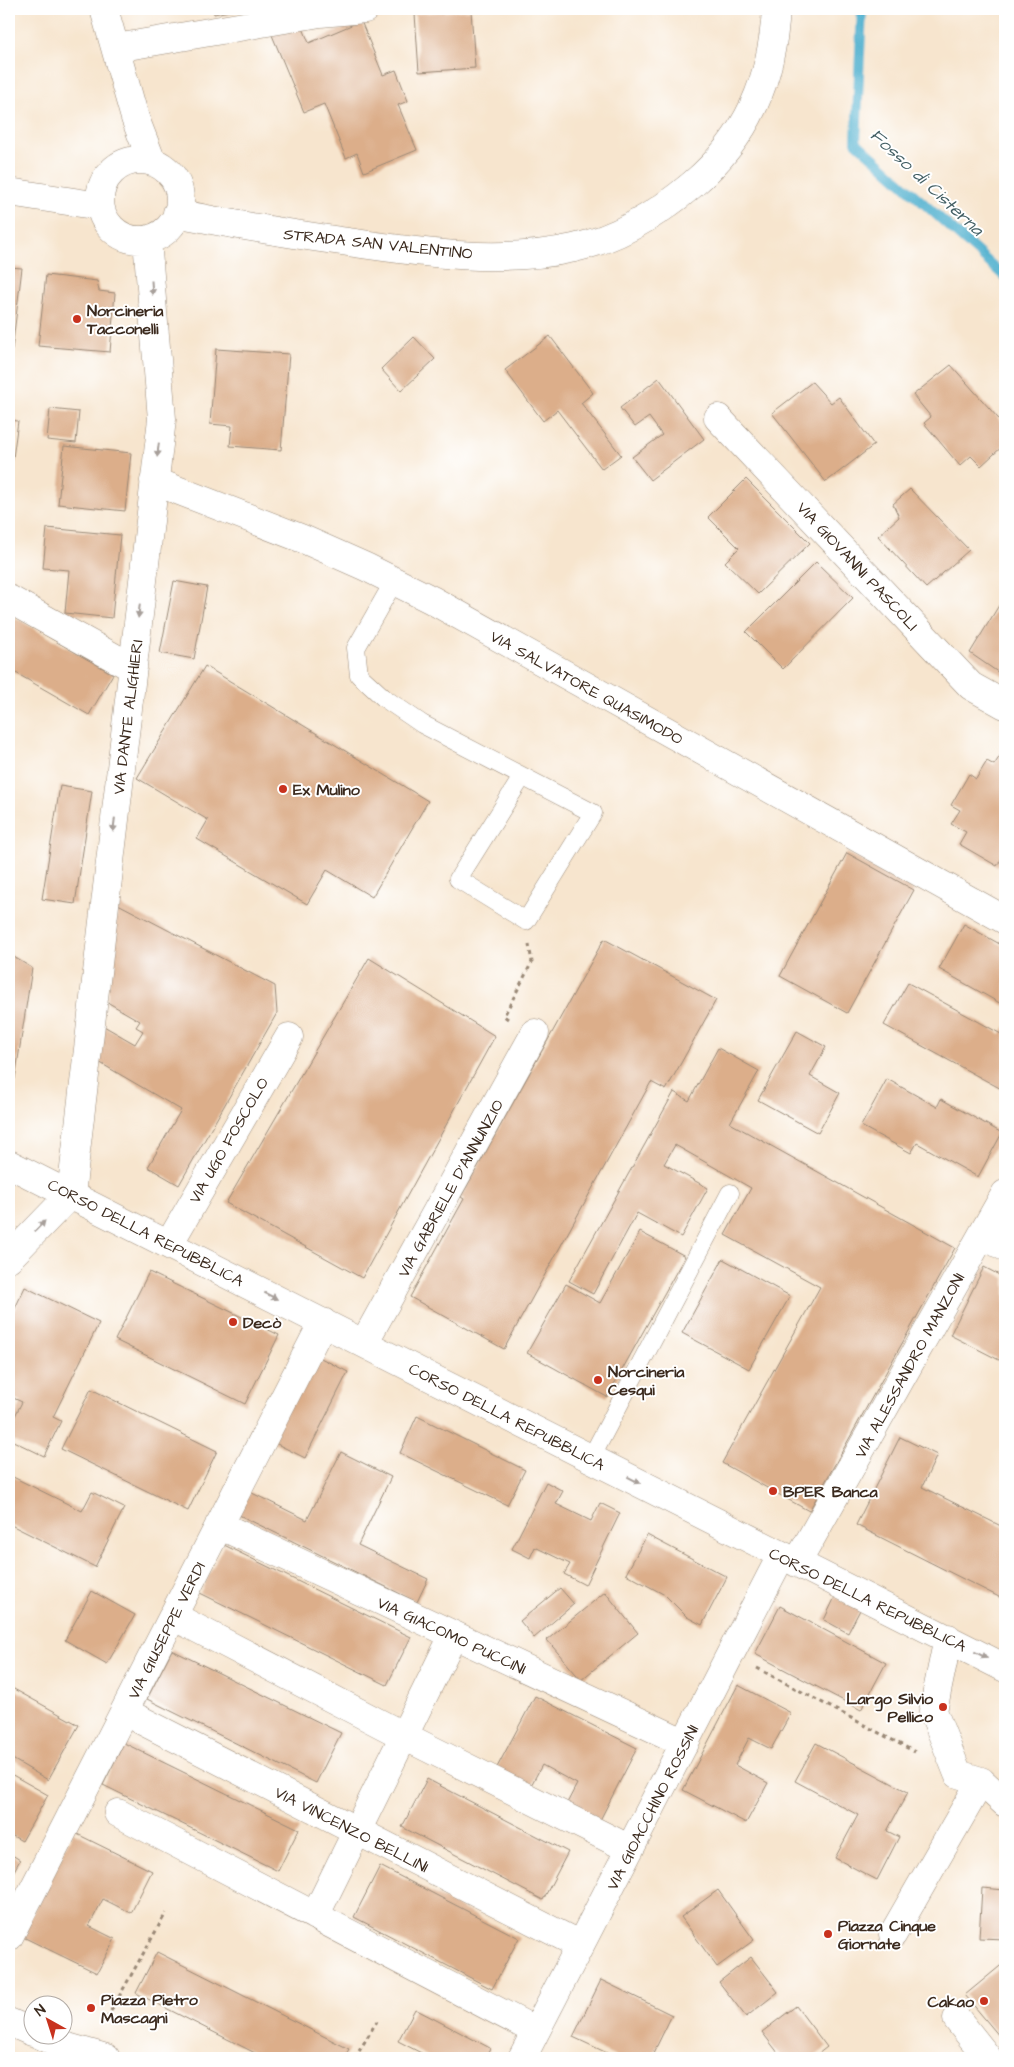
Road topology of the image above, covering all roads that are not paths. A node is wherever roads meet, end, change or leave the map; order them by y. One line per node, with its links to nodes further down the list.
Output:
1 (104, 9): 4 (street)
2 (365, 9): 4 (street)
3 (776, 9): 8 (street, STRADA SAN VALENTINO)
4 (116, 48): 5 (street)
5 (152, 162): 7 (street); 8 (street)
6 (9, 192): 7 (street)
7 (100, 206): 9 (street)
8 (177, 213): 9 (street)
9 (148, 240): 11 (street, VIA DANTE ALIGHIERI, one-way to 11)
10 (718, 418): 15 (street, VIA GIOVANNI PASCOLI)
11 (154, 481): 12 (street, VIA SALVATORE QUASIMODO); 14 (street, VIA DANTE ALIGHIERI, one-way to 14)
12 (393, 582): 16 (lane); 17 (street, VIA SALVATORE QUASIMODO)
13 (9, 599): 14 (street)
14 (133, 668): 22 (street, VIA DANTE ALIGHIERI, one-way to 22)
15 (1005, 705)
16 (522, 777): 16 (lane)
17 (1005, 920)
18 (535, 1033): 28 (street, VIA GABRIELE D'ANNUNZIO)
19 (289, 1036): 25 (street, VIA UGO FOSCOLO)
20 (9, 1164): 22 (street, CORSO DELLA REPUBBLICA)
21 (730, 1193): 29 (lane)
22 (71, 1194): 25 (street, CORSO DELLA REPUBBLICA); 26 (street, one-way to 22)
23 (1005, 1194): 24 (street, VIA ALESSANDRO MANZONI)
24 (994, 1241): 31 (street, VIA ALESSANDRO MANZONI)
25 (169, 1244): 27 (street, CORSO DELLA REPUBBLICA, one-way to 27)
26 (9, 1258)
27 (323, 1322): 28 (street, CORSO DELLA REPUBBLICA); 30 (street, VIA GIUSEPPE VERDI)
28 (364, 1343): 29 (street, CORSO DELLA REPUBBLICA)
29 (591, 1458): 31 (street, CORSO DELLA REPUBBLICA, one-way to 31)
30 (220, 1525): 32 (street, VIA GIUSEPPE VERDI); 33 (street, VIA GIACOMO PUCCINI)
31 (789, 1559): 34 (street, CORSO DELLA REPUBBLICA); 38 (street, VIA GIOACCHINO ROSSINI)
32 (173, 1616): 36 (street, VIA GIUSEPPE VERDI); 37 (street)
33 (453, 1636): 37 (street); 38 (street, VIA GIACOMO PUCCINI)
34 (948, 1638): 35 (street, CORSO DELLA REPUBBLICA, one-way to 35); 39 (street)
35 (1005, 1668)
36 (124, 1712): 42 (street, VIA VINCENZO BELLINI); 46 (street, VIA GIUSEPPE VERDI)
37 (404, 1736): 42 (street); 43 (street)
38 (685, 1743): 43 (street, VIA GIOACCHINO ROSSINI)
39 (969, 1778): 40 (street); 45 (street)
40 (1005, 1803)
41 (118, 1813): 44 (street)
42 (357, 1831): 44 (street); 47 (street, VIA VINCENZO BELLINI)
43 (630, 1849): 47 (street, VIA GIOACCHINO ROSSINI)
44 (315, 1916): 51 (street)
45 (893, 1934)
46 (9, 1937)
47 (580, 1945): 51 (street, VIA GIOACCHINO ROSSINI)
48 (957, 2019): 55 (street)
49 (9, 2022): 50 (street)
50 (22, 2028)
51 (536, 2031): 54 (street, VIA GIOACCHINO ROSSINI)
52 (60, 2044): 53 (street)
53 (106, 2058)
54 (522, 2058)
55 (988, 2058)

